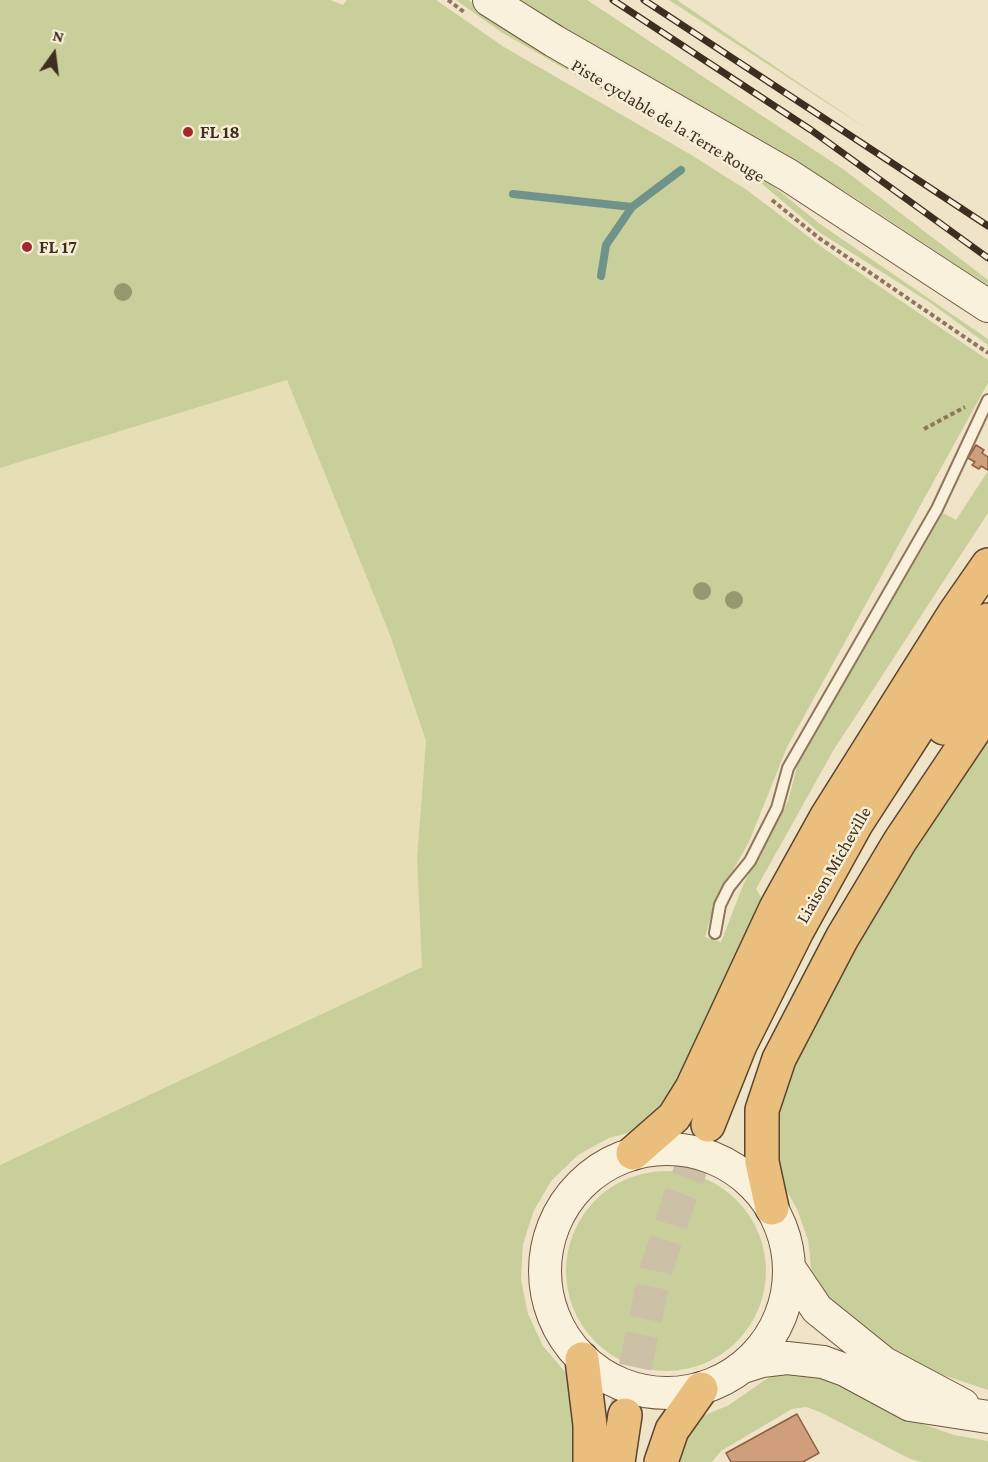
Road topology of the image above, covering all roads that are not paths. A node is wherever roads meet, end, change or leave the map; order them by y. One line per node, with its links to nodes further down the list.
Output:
1 (477, 7): 2 (main road)
2 (988, 306)
3 (988, 400): 8 (lane)
4 (988, 565): 9 (highway)
5 (988, 620): 6 (highway, Liaison Micheville)
6 (988, 664)
7 (988, 710): 10 (highway)
8 (715, 933)
9 (633, 1154): 10 (main road); 12 (main road)
10 (772, 1208): 11 (main road)
11 (789, 1269): 13 (main road); 15 (main road)
12 (582, 1359): 14 (main road); 16 (highway)
13 (743, 1367): 14 (main road); 15 (main road)
14 (701, 1389): 19 (highway)
15 (987, 1417)
16 (590, 1462)
17 (618, 1462): 18 (highway)
18 (636, 1462)
19 (661, 1462)

